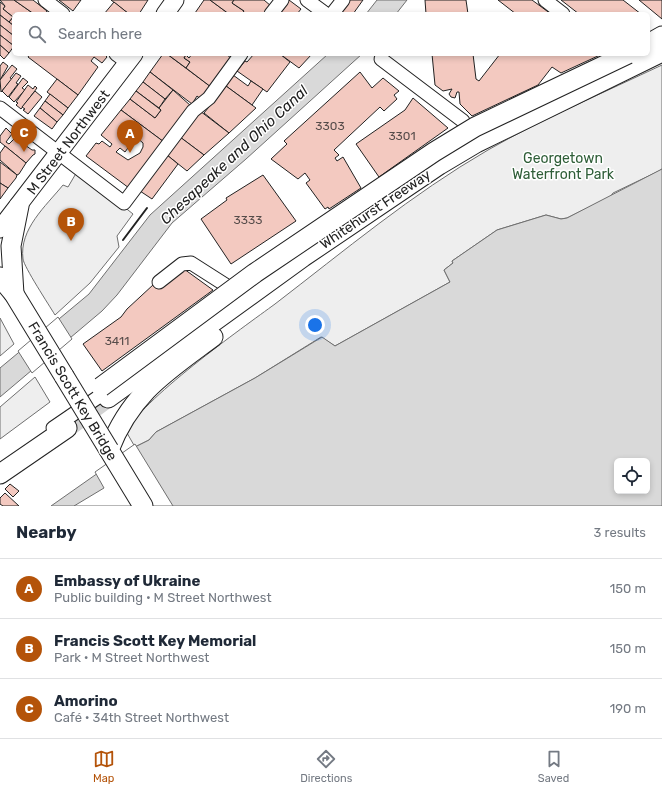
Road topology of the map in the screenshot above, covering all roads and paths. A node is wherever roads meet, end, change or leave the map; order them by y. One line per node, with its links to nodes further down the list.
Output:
1 (45, 0): 7 (street)
2 (175, 0): 8 (main road)
3 (282, 0): 9 (street)
4 (307, 0): 10 (street)
5 (342, 0): 11 (street)
6 (545, 0): 12 (street)
7 (60, 12)
8 (166, 12)
9 (273, 12)
10 (323, 12)
11 (333, 12)
12 (560, 12)
13 (662, 36): 14 (highway)
14 (650, 43)
15 (662, 44): 16 (street)
16 (650, 50)
17 (662, 52): 26 (highway, Whitehurst Freeway)
18 (240, 56): 25 (street)
19 (624, 56): 26 (highway, Whitehurst Freeway, bridge)
20 (639, 56): 32 (street)
21 (126, 57): 25 (main road, M Street Northwest)
22 (382, 59): 24 (street)
23 (0, 108): 25 (street)
24 (463, 122)
25 (58, 154): 27 (main road, M Street Northwest)
26 (392, 198): 33 (highway)
27 (19, 206): 28 (main road, M Street Northwest); 31 (highway)
28 (0, 229)
29 (0, 277): 31 (highway, Francis Scott Key Bridge)
30 (159, 282): 32 (street)
31 (7, 292): 33 (highway, Francis Scott Key Bridge, bridge)
32 (240, 294): 35 (street)
33 (109, 450): 37 (highway, Francis Scott Key Bridge)
34 (0, 458): 36 (highway)
35 (0, 464)
36 (0, 474)
37 (143, 506)

